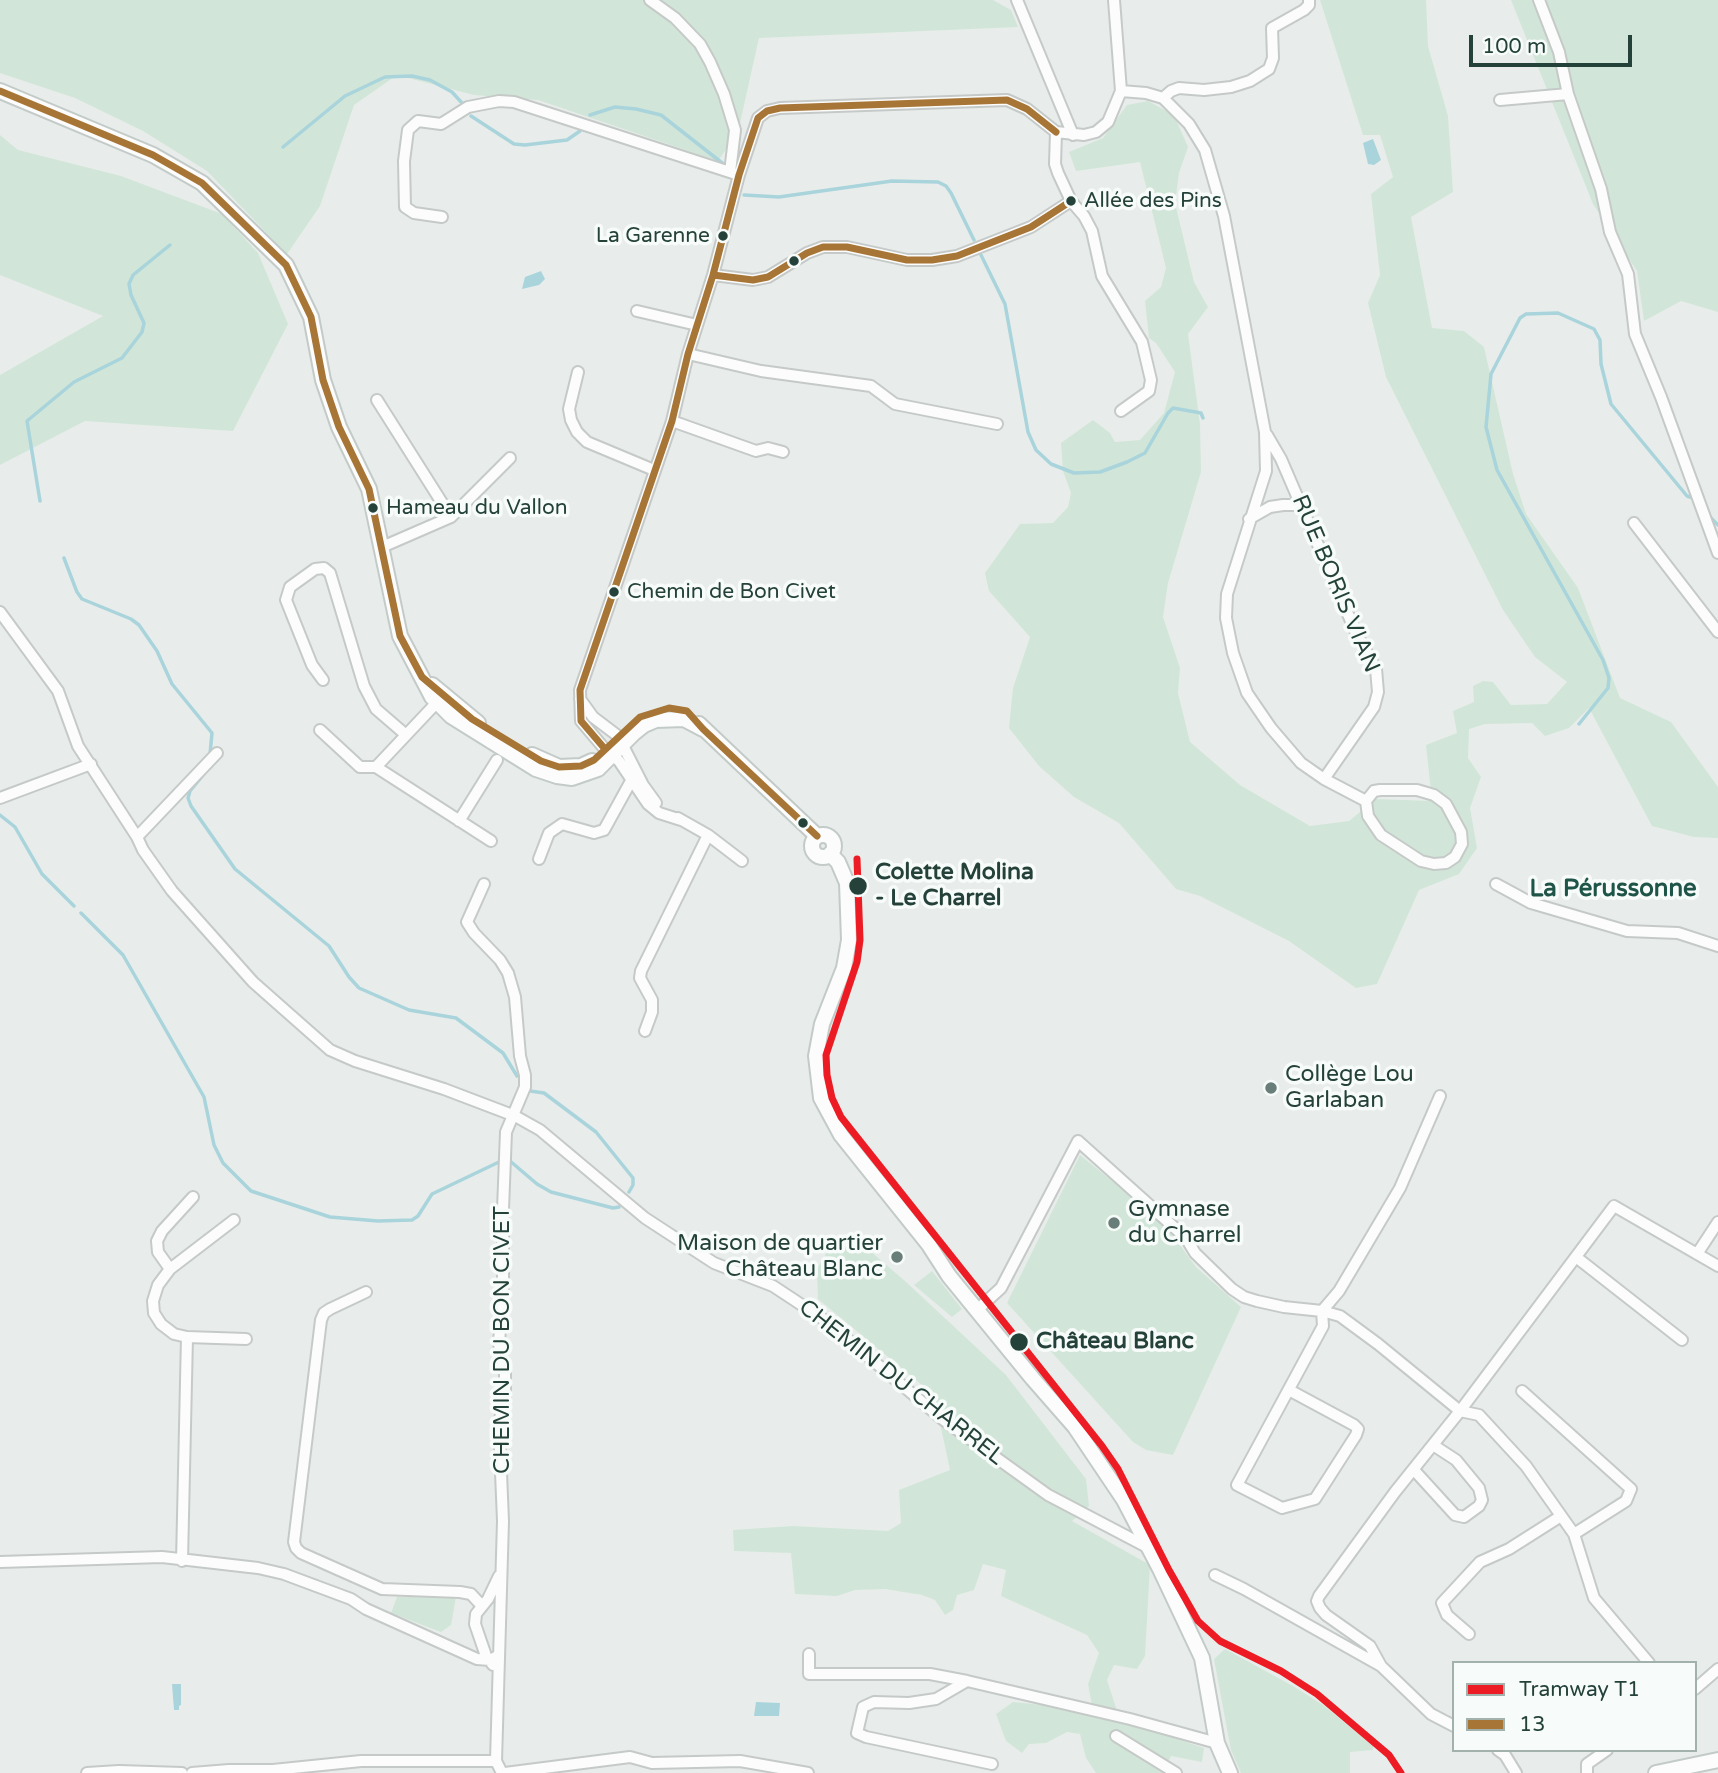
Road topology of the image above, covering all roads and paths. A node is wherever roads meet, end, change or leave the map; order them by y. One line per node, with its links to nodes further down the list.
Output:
1 (650, 0): 13 (street)
2 (1017, 0): 12 (street)
3 (1114, 0): 7 (street)
4 (1309, 0): 9 (street)
5 (1539, 0): 8 (street)
6 (0, 91): 33 (street)
7 (1121, 91): 9 (street); 12 (street)
8 (1568, 94): 10 (street); 34 (street)
9 (1163, 98): 25 (street)
10 (1500, 100)
11 (1056, 132): 12 (street); 13 (street); 14 (street)
12 (1073, 135)
13 (734, 173): 15 (street); 16 (street)
14 (1071, 201): 16 (street); 22 (street)
15 (442, 217)
16 (713, 275): 18 (street)
17 (637, 311): 18 (street)
18 (697, 325): 19 (street)
19 (688, 354): 23 (street); 24 (street)
20 (578, 372): 28 (street)
21 (377, 400): 30 (street)
22 (1121, 411)
23 (672, 421): 26 (street); 28 (street)
24 (998, 425)
25 (1265, 432): 29 (street, RUE BORIS VIAN); 31 (street)
26 (783, 452)
27 (510, 458): 30 (street)
28 (654, 470): 39 (street)
29 (1300, 505): 31 (street); 47 (street, RUE BORIS VIAN)
30 (451, 517): 33 (street)
31 (1249, 519): 47 (street)
32 (1634, 523): 36 (street)
33 (382, 547): 38 (street)
34 (1718, 553)
35 (0, 612): 45 (street, CHEMIN DU CHARREL)
36 (1718, 632)
37 (323, 680): 41 (street)
38 (440, 698): 41 (street); 42 (street); 42 (street)
39 (579, 698): 42 (street); 42 (street)
40 (320, 730): 46 (street)
41 (405, 734): 46 (street)
42 (614, 746): 48 (street); 51 (street); 72 (street)
43 (217, 753): 54 (street)
44 (497, 760): 52 (street)
45 (91, 764): 49 (street); 54 (street, CHEMIN DU CHARREL)
46 (376, 767): 52 (street)
47 (1324, 779): 50 (street)
48 (631, 781): 51 (street); 56 (street)
49 (0, 798)
50 (1366, 801): 50 (street)
51 (681, 820): 53 (street)
52 (459, 821): 55 (street)
53 (708, 835): 57 (street); 61 (street)
54 (137, 837): 63 (street, CHEMIN DU CHARREL)
55 (491, 841)
56 (539, 859)
57 (742, 861)
58 (484, 884): 63 (street, CHEMIN DU BON CIVET)
59 (1496, 884): 60 (street)
60 (1718, 946)
61 (645, 1031)
62 (1440, 1096): 73 (street)
63 (514, 1116): 84 (street, CHEMIN DU CHARREL); 87 (street, CHEMIN DU BON CIVET)
64 (193, 1197): 70 (street)
65 (234, 1220): 70 (street)
66 (1718, 1222): 67 (street)
67 (1697, 1254): 68 (street); 69 (street)
68 (1576, 1257): 76 (street); 79 (street)
69 (1718, 1266)
70 (170, 1269): 74 (street)
71 (366, 1292): 89 (street)
72 (977, 1310): 73 (street); 84 (street)
73 (1322, 1311): 77 (street); 79 (street)
74 (187, 1337): 75 (street); 85 (street)
75 (246, 1339)
76 (1682, 1340)
77 (1289, 1390): 77 (street)
78 (1522, 1391): 83 (street)
79 (1460, 1411): 80 (street); 82 (street)
80 (1433, 1445): 81 (street); 81 (street)
81 (1414, 1470): 94 (street)
82 (1561, 1516): 83 (street); 90 (street)
83 (1574, 1534): 93 (street)
84 (1149, 1548): 100 (street)
85 (182, 1561): 86 (street); 92 (street)
86 (0, 1562)
87 (502, 1567): 89 (street, CHEMIN DU BON CIVET); 92 (street, CHEMIN DU BON CIVET)
88 (1215, 1575): 94 (street)
89 (482, 1606): 92 (street, CHEMIN DU BON CIVET)
90 (1469, 1634)
91 (809, 1654): 96 (street)
92 (494, 1658): 104 (street, CHEMIN DU BON CIVET)
93 (1647, 1661)
94 (1381, 1666): 98 (street)
95 (1718, 1669): 97 (street)
96 (967, 1681): 100 (street); 105 (street)
97 (1697, 1687)
98 (1452, 1725)
99 (1116, 1736): 112 (street)
100 (1217, 1743): 113 (street)
101 (1501, 1752): 114 (street)
102 (1604, 1752): 115 (street)
103 (1718, 1760): 116 (street)
104 (496, 1762): 106 (street); 110 (street)
105 (992, 1764)
106 (273, 1772): 109 (street)
107 (87, 1773): 108 (street)
108 (182, 1773)
109 (192, 1773)
110 (503, 1773): 111 (street)
111 (808, 1773)
112 (1176, 1773)
113 (1230, 1773)
114 (1516, 1773)
115 (1587, 1773)
116 (1656, 1773)

